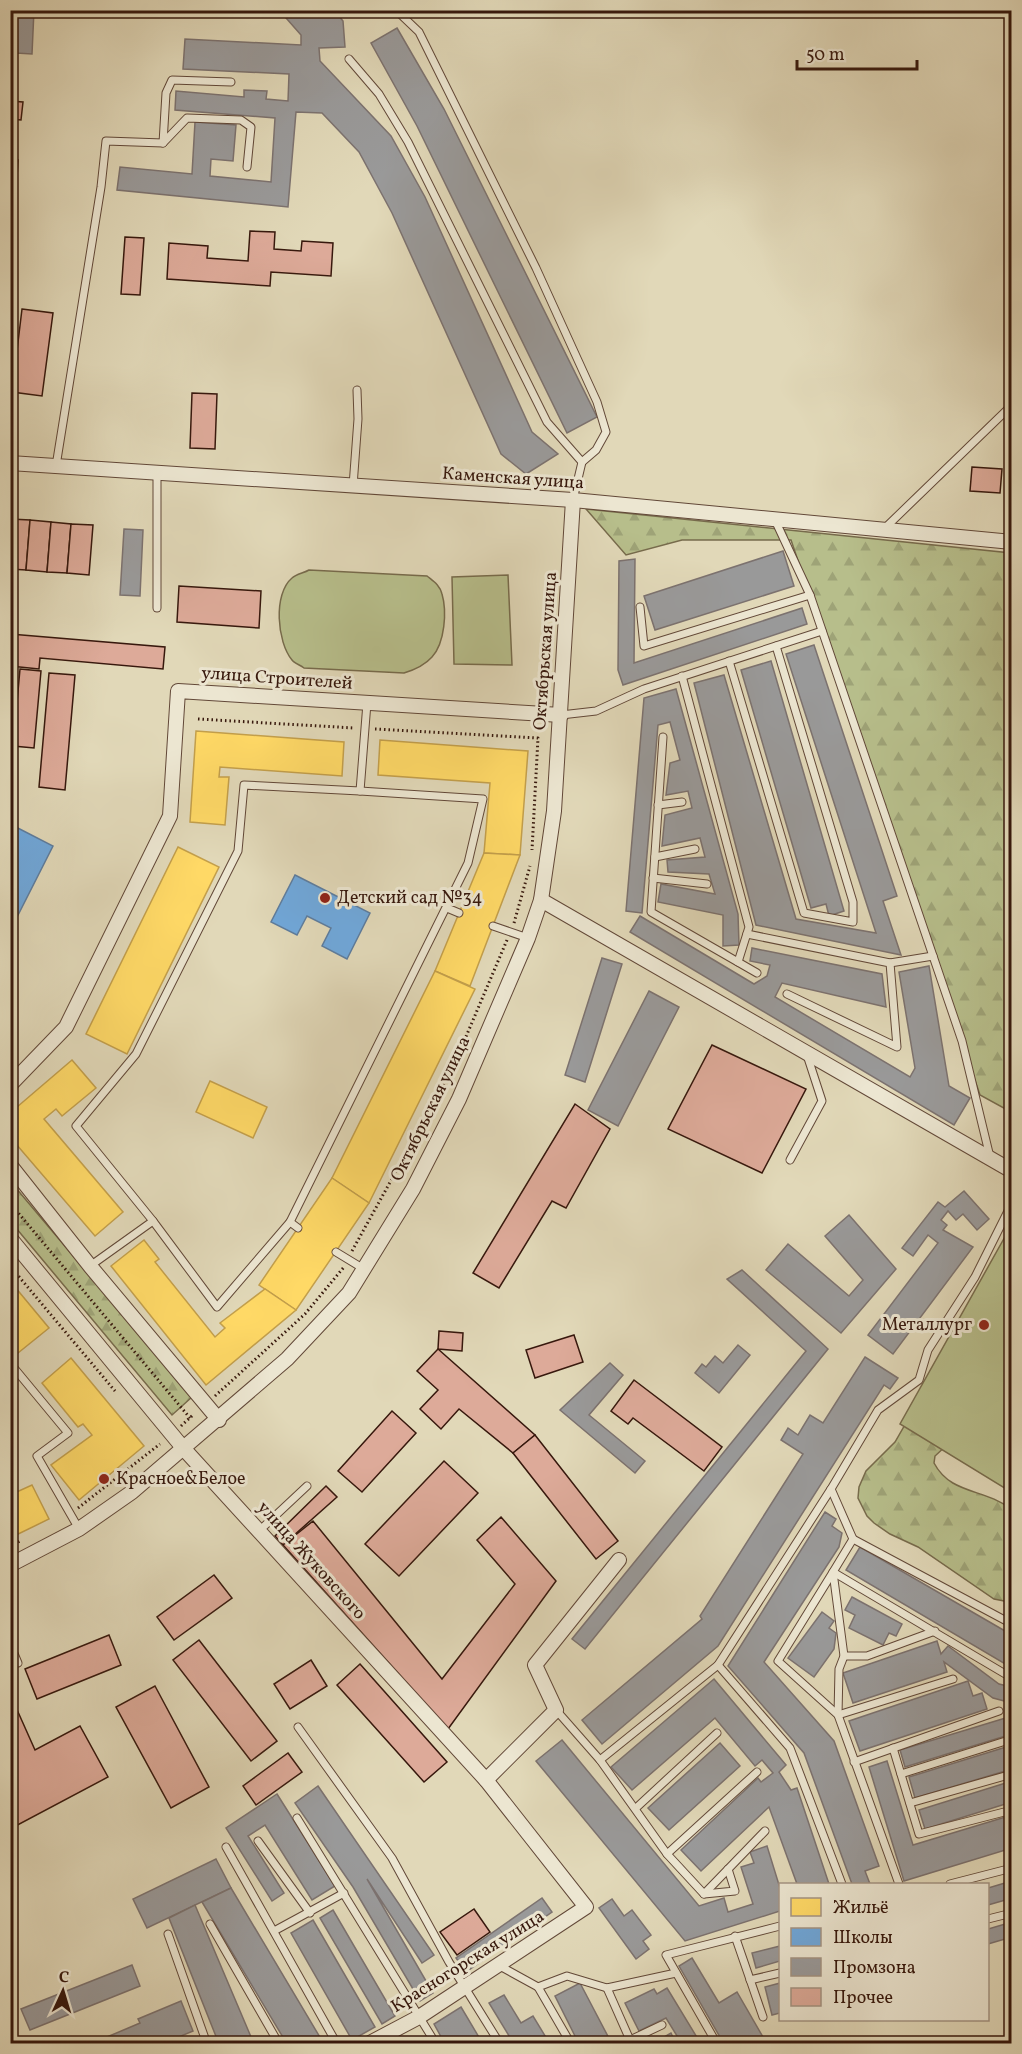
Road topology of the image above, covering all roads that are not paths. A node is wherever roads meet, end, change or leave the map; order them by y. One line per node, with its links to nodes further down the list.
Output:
1 (396, 10): 8 (lane)
2 (349, 59): 8 (lane)
3 (231, 82): 4 (lane)
4 (163, 143): 5 (lane); 10 (lane)
5 (247, 166)
6 (357, 390): 12 (lane)
7 (1011, 405): 15 (lane)
8 (582, 462): 13 (lane)
9 (10, 463): 10 (street, Каменская улица)
10 (56, 466): 11 (street, Каменская улица)
11 (157, 472): 12 (street, Каменская улица); 19 (lane)
12 (353, 486): 13 (street, Каменская улица)
13 (573, 500): 14 (street, Каменская улица); 25 (street, Октябрьская улица)
14 (776, 520): 15 (street, Каменская улица); 17 (lane)
15 (883, 530): 16 (street, Каменская улица)
16 (1011, 542)
17 (810, 595): 18 (lane); 20 (lane)
18 (640, 607)
19 (157, 608)
20 (822, 631): 21 (lane); 40 (lane)
21 (776, 646): 22 (lane); 22 (lane)
22 (729, 661): 23 (lane)
23 (682, 676): 25 (lane); 38 (lane)
24 (367, 703): 25 (street, улица Строителей); 27 (lane); 46 (street, улица Строителей)
25 (561, 715): 34 (street, Октябрьская улица)
26 (663, 737): 29 (lane)
27 (360, 791): 35 (lane); 52 (lane)
28 (682, 802): 29 (lane)
29 (658, 805): 31 (lane)
30 (695, 849): 31 (lane)
31 (655, 857): 32 (lane)
32 (653, 878): 33 (lane); 41 (lane)
33 (707, 884)
34 (541, 900): 39 (street, Октябрьская улица); 45 (street)
35 (447, 908): 36 (lane); 53 (lane)
36 (459, 913)
37 (493, 926): 39 (lane)
38 (747, 934): 41 (lane); 42 (lane)
39 (528, 938): 58 (street, Октябрьская улица)
40 (933, 956): 42 (lane); 47 (lane)
41 (738, 962): 43 (lane)
42 (890, 963): 44 (lane)
43 (757, 973)
44 (787, 994)
45 (806, 1053): 47 (street); 48 (lane)
46 (10, 1084)
47 (990, 1158): 50 (street)
48 (790, 1160)
49 (10, 1165): 57 (street)
50 (1011, 1171)
51 (1011, 1203): 63 (lane)
52 (153, 1221): 53 (lane); 57 (lane)
53 (290, 1222): 54 (lane)
54 (298, 1228)
55 (10, 1239): 61 (street, улица Жуковского)
56 (336, 1252): 58 (lane)
57 (90, 1266): 60 (street)
58 (365, 1270): 60 (street, Октябрьская улица)
59 (10, 1364): 64 (lane)
60 (219, 1419): 61 (street, Октябрьская улица)
61 (184, 1449): 64 (street, Октябрьская улица); 65 (street, улица Жуковского)
62 (307, 1486): 65 (lane)
63 (831, 1489): 66 (lane); 75 (lane)
64 (79, 1529): 68 (street, Октябрьская улица)
65 (259, 1532): 90 (street, улица Жуковского)
66 (853, 1539): 69 (lane); 70 (lane)
67 (619, 1560): 78 (street)
68 (10, 1565)
69 (833, 1572): 71 (lane); 73 (lane); 80 (lane)
70 (1011, 1624)
71 (935, 1631): 73 (lane); 76 (lane)
72 (10, 1644): 74 (lane)
73 (844, 1656): 80 (lane)
74 (18, 1663)
75 (718, 1665): 85 (lane); 101 (lane)
76 (1011, 1678)
77 (953, 1679): 80 (lane)
78 (556, 1710): 85 (lane); 90 (street)
79 (999, 1711): 84 (lane)
80 (838, 1716): 86 (lane)
81 (298, 1728): 119 (lane)
82 (717, 1733): 92 (lane)
83 (1011, 1739): 88 (lane)
84 (893, 1748): 86 (lane); 88 (lane)
85 (600, 1760): 92 (lane)
86 (854, 1762): 102 (lane)
87 (757, 1772): 98 (lane)
88 (901, 1774): 91 (lane)
89 (1011, 1774): 91 (lane)
90 (486, 1780): 106 (street, улица Жуковского)
91 (910, 1803): 93 (lane)
92 (636, 1808): 98 (lane)
93 (1011, 1809)
94 (297, 1818): 104 (lane)
95 (765, 1831): 100 (lane)
96 (258, 1841): 107 (lane)
97 (226, 1847): 112 (lane)
98 (667, 1854): 105 (lane)
99 (1011, 1868): 103 (lane)
100 (728, 1869): 105 (lane); 105 (lane)
101 (842, 1883)
102 (899, 1883)
103 (954, 1883)
104 (344, 1893): 107 (lane); 122 (lane)
105 (704, 1894)
106 (586, 1908): 115 (street, Красногорская улица)
107 (310, 1913): 112 (lane)
108 (1008, 1914): 109 (lane)
109 (989, 1919)
110 (210, 1924): 126 (lane)
111 (779, 1926): 114 (lane)
112 (274, 1931): 127 (lane)
113 (168, 1934): 125 (lane)
114 (735, 1936): 116 (lane); 118 (lane)
115 (497, 1965): 119 (street, Красногорская улица); 120 (lane)
116 (676, 1973): 121 (lane); 132 (lane)
117 (779, 1973): 118 (lane)
118 (750, 1980): 123 (lane)
119 (466, 1986): 122 (street, Красногорская улица); 130 (lane)
120 (538, 1987): 121 (lane); 131 (lane)
121 (607, 1988): 124 (lane)
122 (419, 2017): 128 (street, Красногорская улица); 129 (lane)
123 (763, 2017)
124 (662, 2025)
125 (207, 2043)
126 (279, 2043)
127 (337, 2043)
128 (370, 2043)
129 (436, 2043)
130 (500, 2043)
131 (571, 2043)
132 (717, 2043)

